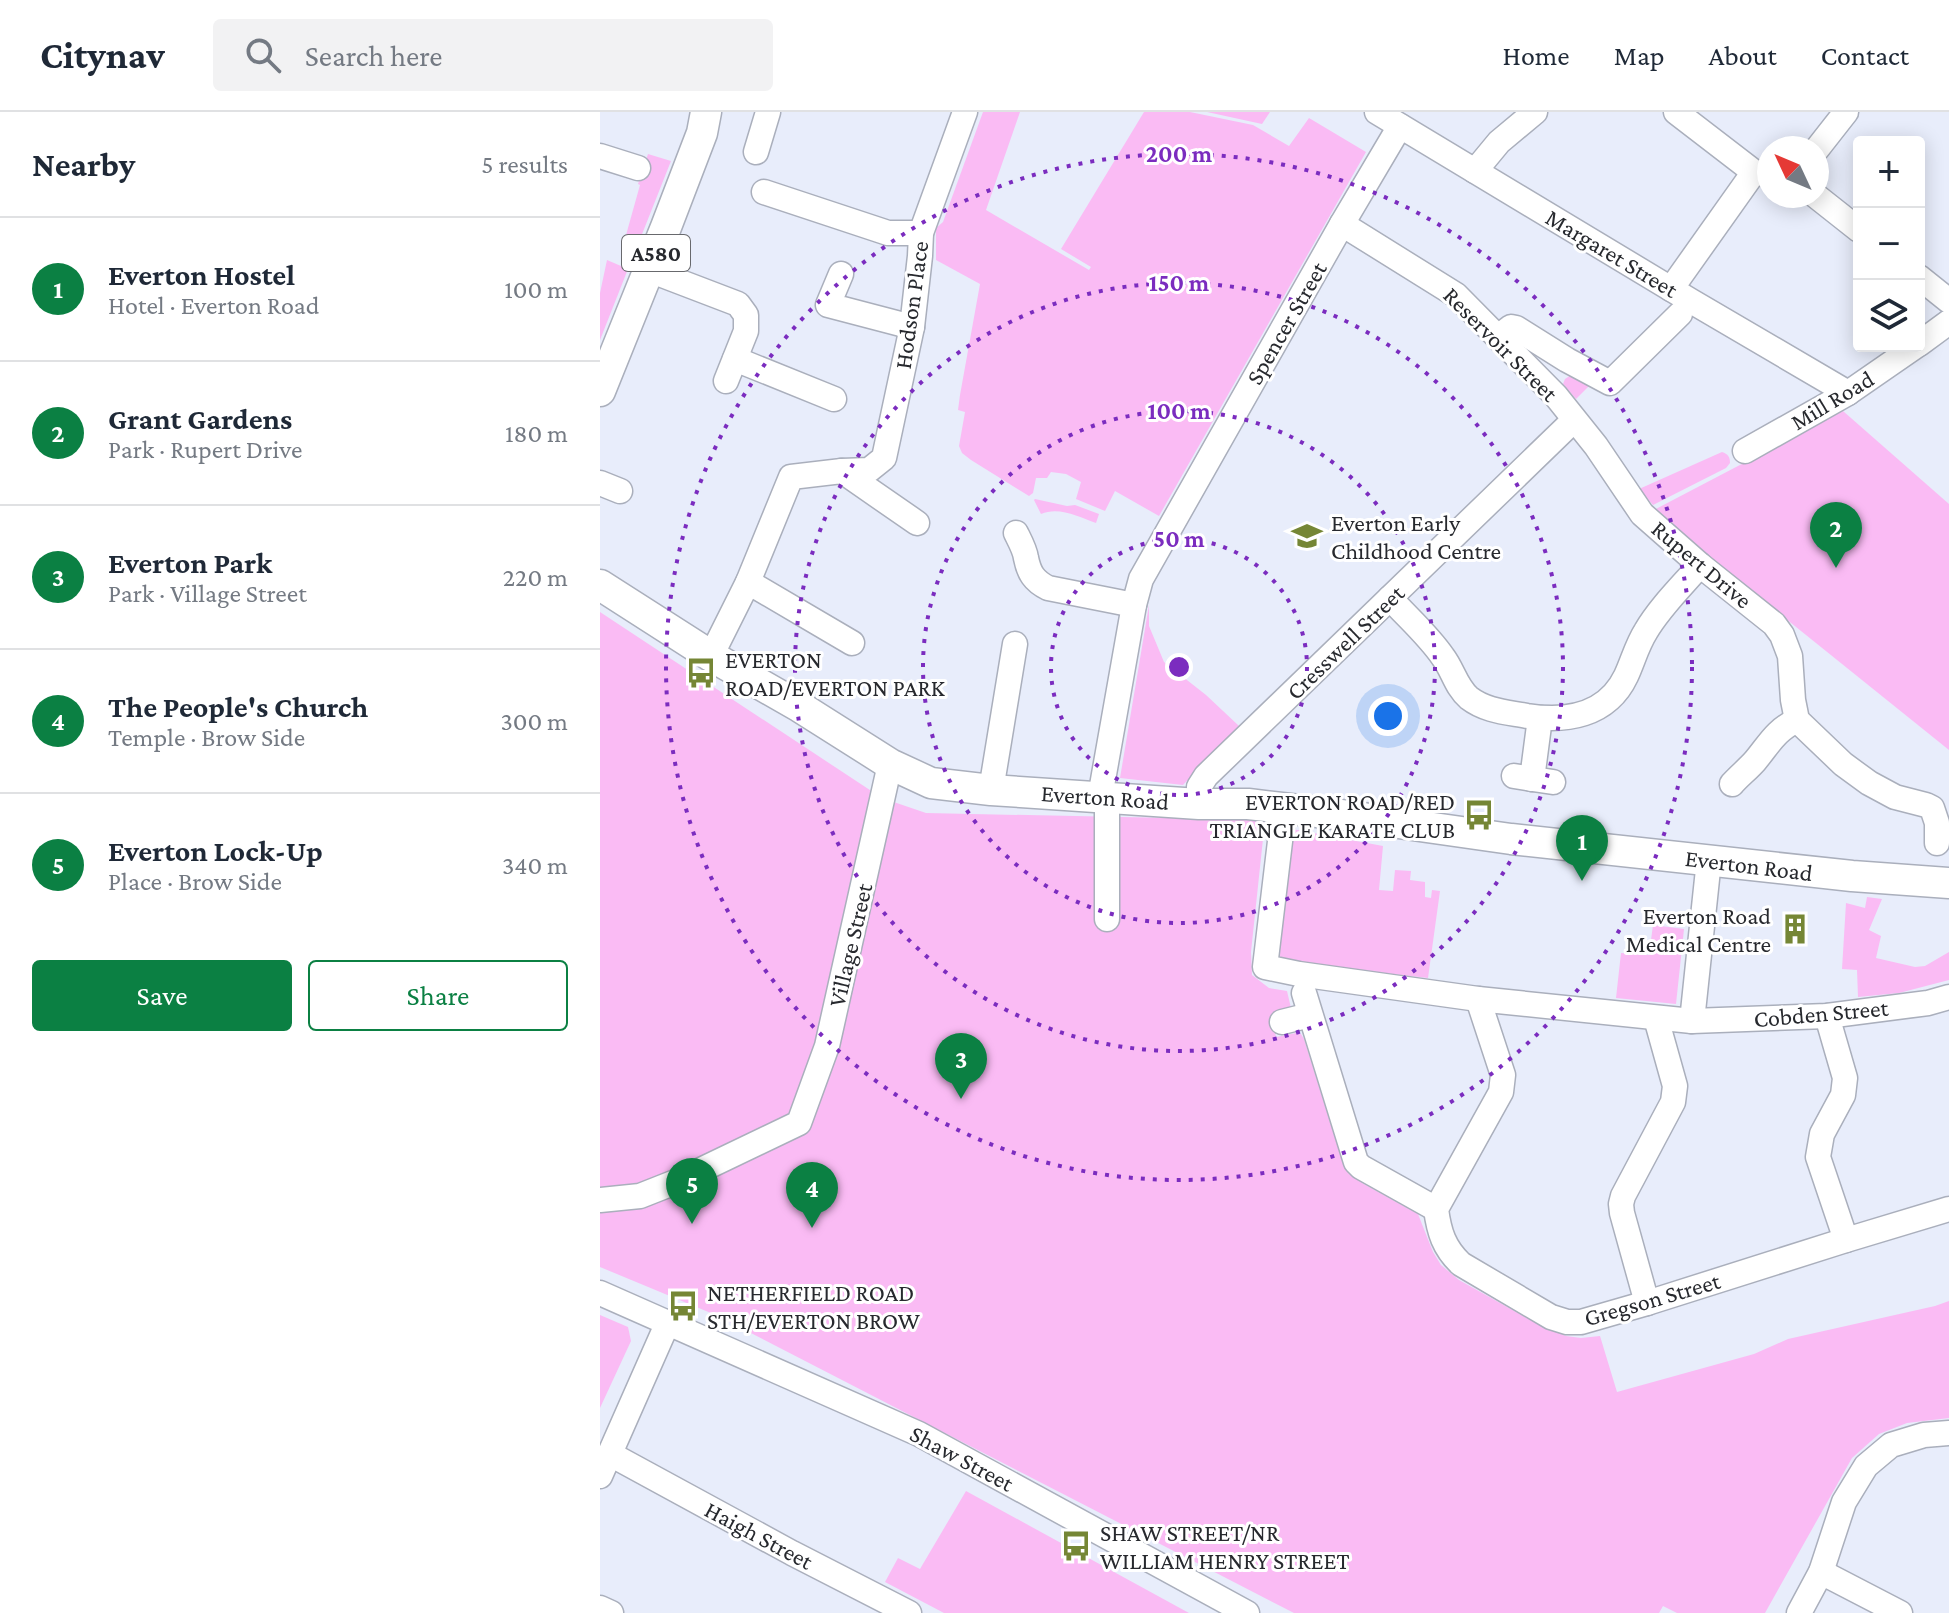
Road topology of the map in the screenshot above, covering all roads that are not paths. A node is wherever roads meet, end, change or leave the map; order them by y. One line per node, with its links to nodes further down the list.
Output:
1 (706, 112): 21 (main road, A580)
2 (768, 112): 10 (street)
3 (965, 112): 20 (street, Hodson Place)
4 (1377, 112): 8 (street, Margaret Street)
5 (1535, 112): 14 (street)
6 (1676, 112): 13 (street)
7 (1846, 112): 9 (street)
8 (1400, 126): 14 (street, Margaret Street); 18 (street, Spencer Street)
9 (1827, 136)
10 (756, 152)
11 (600, 156): 12 (street)
12 (638, 168)
13 (1757, 169)
14 (1475, 171): 24 (street, Margaret Street)
15 (1757, 179): 24 (street)
16 (764, 192): 20 (street)
17 (1829, 206): 19 (street)
18 (1342, 224): 29 (street, Reservoir Street); 46 (street, Spencer Street)
19 (1853, 225)
20 (921, 233): 28 (street, Hodson Place)
21 (649, 270): 34 (main road, A580); 36 (street)
22 (841, 274): 28 (street)
23 (1923, 280): 25 (street)
24 (1671, 289): 35 (street, Margaret Street)
25 (1949, 301)
26 (1680, 314): 32 (street)
27 (1949, 322): 30 (street, Mill Road)
28 (912, 327): 39 (street, Hodson Place)
29 (1498, 337): 32 (street); 33 (street, Reservoir Street)
30 (1925, 340)
31 (1908, 352): 35 (street, Mill Road)
32 (1567, 360): 33 (street)
33 (1544, 384): 37 (street, Reservoir Street)
34 (600, 391)
35 (1848, 393): 38 (street, Mill Road)
36 (834, 399)
37 (1574, 420): 42 (street, Rupert Drive); 45 (street, Cresswell Street)
38 (1745, 451)
39 (842, 471): 40 (street); 43 (street, Hodson Place)
40 (917, 523)
41 (1016, 533): 46 (street)
42 (1700, 565): 50 (street); 51 (street, Rupert Drive)
43 (748, 582): 47 (street); 49 (street)
44 (600, 585): 49 (main road, Everton Road)
45 (1390, 598): 50 (street); 57 (street, Cresswell Street)
46 (1134, 605): 56 (street, Spencer Street)
47 (852, 643)
48 (1015, 644): 55 (street)
49 (711, 656): 52 (main road, Everton Road)
50 (1540, 718): 53 (street)
51 (1797, 720): 54 (street); 59 (street)
52 (890, 764): 55 (main road, Everton Road); 69 (street, Village Street)
53 (1533, 779)
54 (1732, 784)
55 (991, 790): 56 (main road, Everton Road)
56 (1104, 797): 57 (main road, Everton Road); 62 (street, Spencer Street)
57 (1199, 804): 58 (main road, Everton Road)
58 (1284, 808): 60 (main road, Everton Road); 64 (street, Cobden Street)
59 (1935, 843)
60 (1709, 860): 61 (main road, Everton Road); 67 (street)
61 (1949, 883)
62 (1107, 919)
63 (1949, 997): 65 (street, Cobden Street)
64 (1478, 999): 66 (street, Cobden Street); 70 (street)
65 (1827, 1016): 67 (street, Cobden Street); 72 (street)
66 (1656, 1018): 67 (street, Cobden Street); 74 (street)
67 (1692, 1021)
68 (1282, 1022): 70 (street)
69 (600, 1200)
70 (1436, 1209): 74 (street, Gregson Street)
71 (1949, 1209): 72 (street, Gregson Street)
72 (1846, 1240): 74 (street, Gregson Street)
73 (600, 1293): 75 (street, Shaw Street)
74 (1647, 1303)
75 (668, 1322): 77 (street); 80 (street, Shaw Street)
76 (1949, 1433): 78 (street)
77 (605, 1465): 82 (street, Haigh Street)
78 (1821, 1572): 83 (street); 84 (street)
79 (600, 1608): 81 (street)
80 (1237, 1611)
81 (611, 1613)
82 (909, 1613)
83 (1799, 1613)
84 (1900, 1613)

